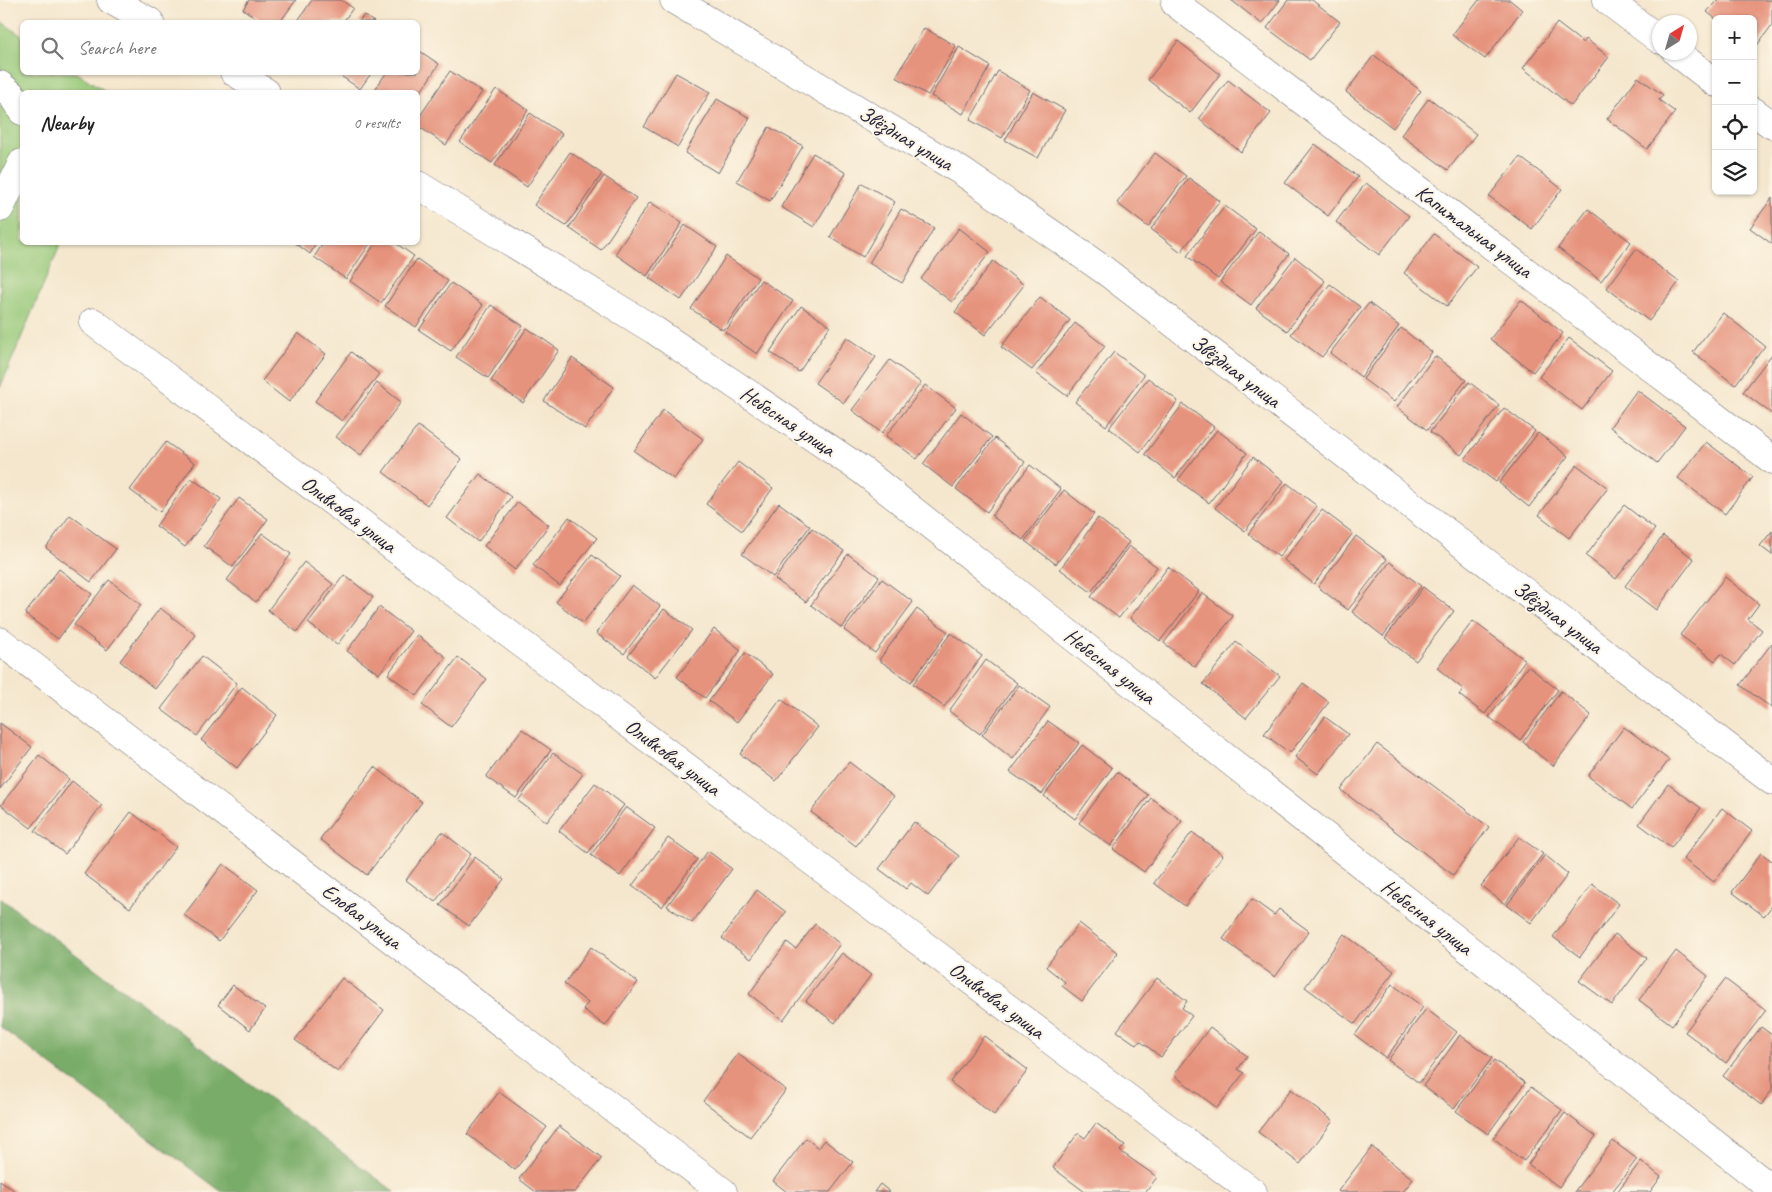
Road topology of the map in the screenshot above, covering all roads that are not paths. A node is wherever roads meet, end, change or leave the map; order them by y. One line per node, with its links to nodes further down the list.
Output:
1 (111, 0): 5 (street)
2 (674, 0): 21 (street, Звёздная улица)
3 (1608, 0): 6 (street)
4 (1175, 3): 19 (street, Капитальная улица)
5 (146, 20)
6 (1652, 34)
7 (1687, 60): 9 (street)
8 (239, 75): 11 (street)
9 (1712, 79)
10 (0, 85): 12 (street)
11 (263, 90)
12 (20, 109)
13 (1757, 114): 14 (street)
14 (1772, 126)
15 (20, 167): 17 (street)
16 (420, 186): 22 (street, Небесная улица)
17 (0, 208)
18 (94, 322): 24 (street, Оливковая улица)
19 (1772, 460)
20 (0, 641): 23 (street, Еловая улица)
21 (1772, 781)
22 (1772, 1189)
23 (723, 1192)
24 (1253, 1192)

